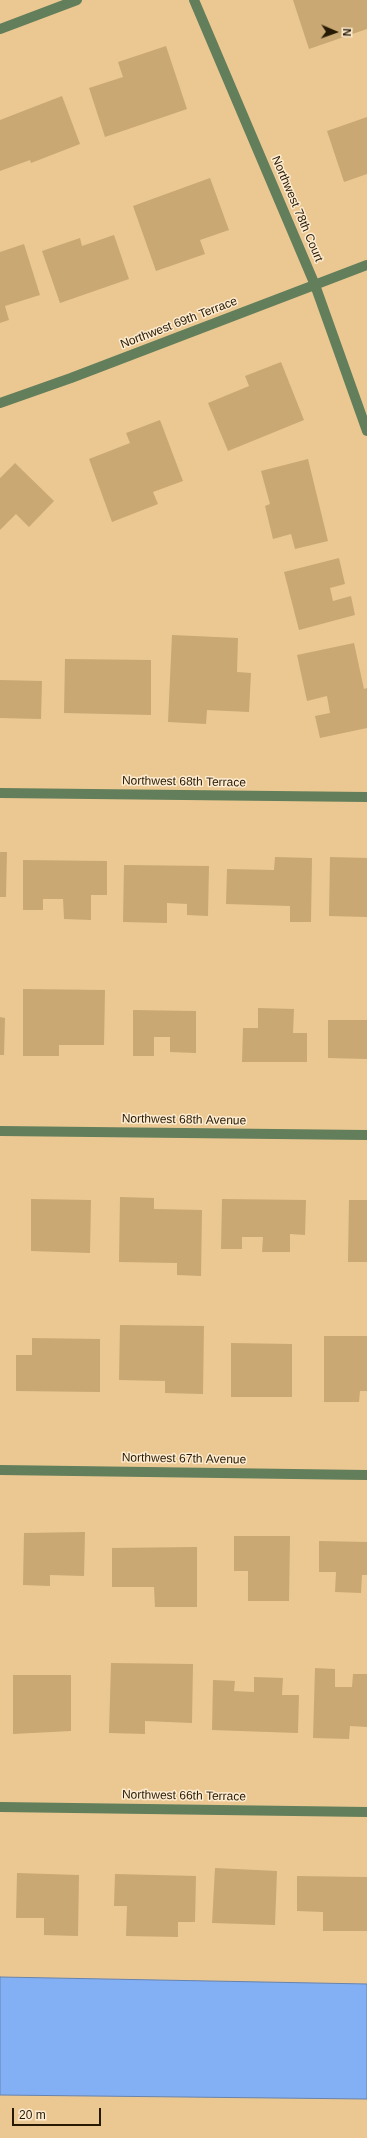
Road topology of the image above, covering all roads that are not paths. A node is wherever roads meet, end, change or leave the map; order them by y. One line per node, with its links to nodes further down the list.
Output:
1 (77, 0): 3 (street)
2 (194, 0): 5 (street, Northwest 78th Court)
3 (0, 29)
4 (367, 265): 5 (street, Northwest 69th Terrace)
5 (315, 285): 6 (street, Northwest 69th Terrace); 7 (street, Northwest 78th Court)
6 (0, 403)
7 (367, 430)
8 (0, 793): 9 (street, Northwest 68th Terrace)
9 (367, 797)
10 (0, 1131): 11 (street, Northwest 68th Avenue)
11 (367, 1135)
12 (0, 1470): 13 (street, Northwest 67th Avenue)
13 (367, 1475)
14 (0, 1807): 15 (street, Northwest 66th Terrace)
15 (367, 1812)

